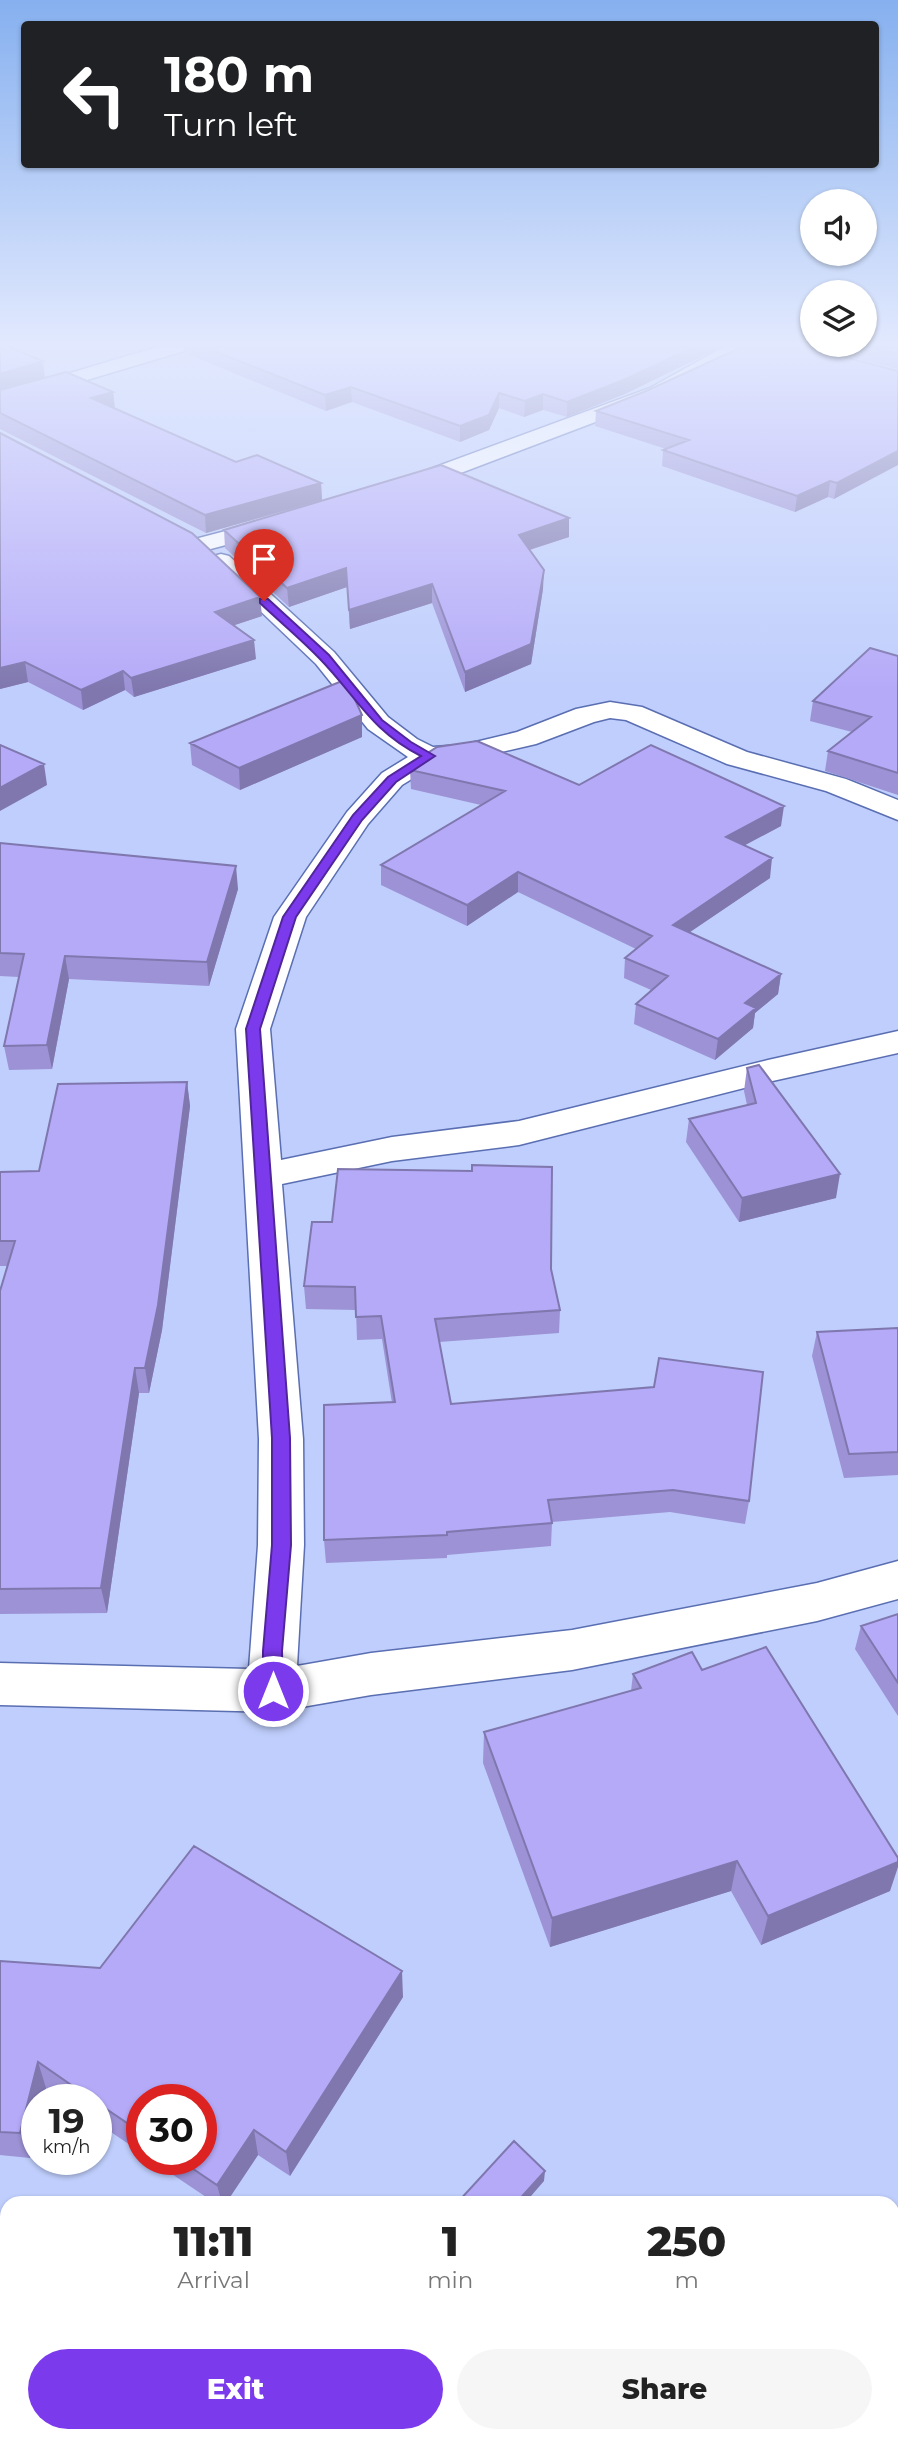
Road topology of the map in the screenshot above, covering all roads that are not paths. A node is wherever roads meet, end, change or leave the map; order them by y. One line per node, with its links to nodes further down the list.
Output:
1 (471, 461): 2 (street)
2 (381, 494)
3 (292, 521): 4 (street)
4 (429, 756): 5 (street); 7 (street)
5 (898, 811)
6 (898, 1042): 7 (street)
7 (262, 1176): 10 (street)
8 (898, 1580): 10 (street)
9 (0, 1684): 10 (street)
10 (273, 1691)

